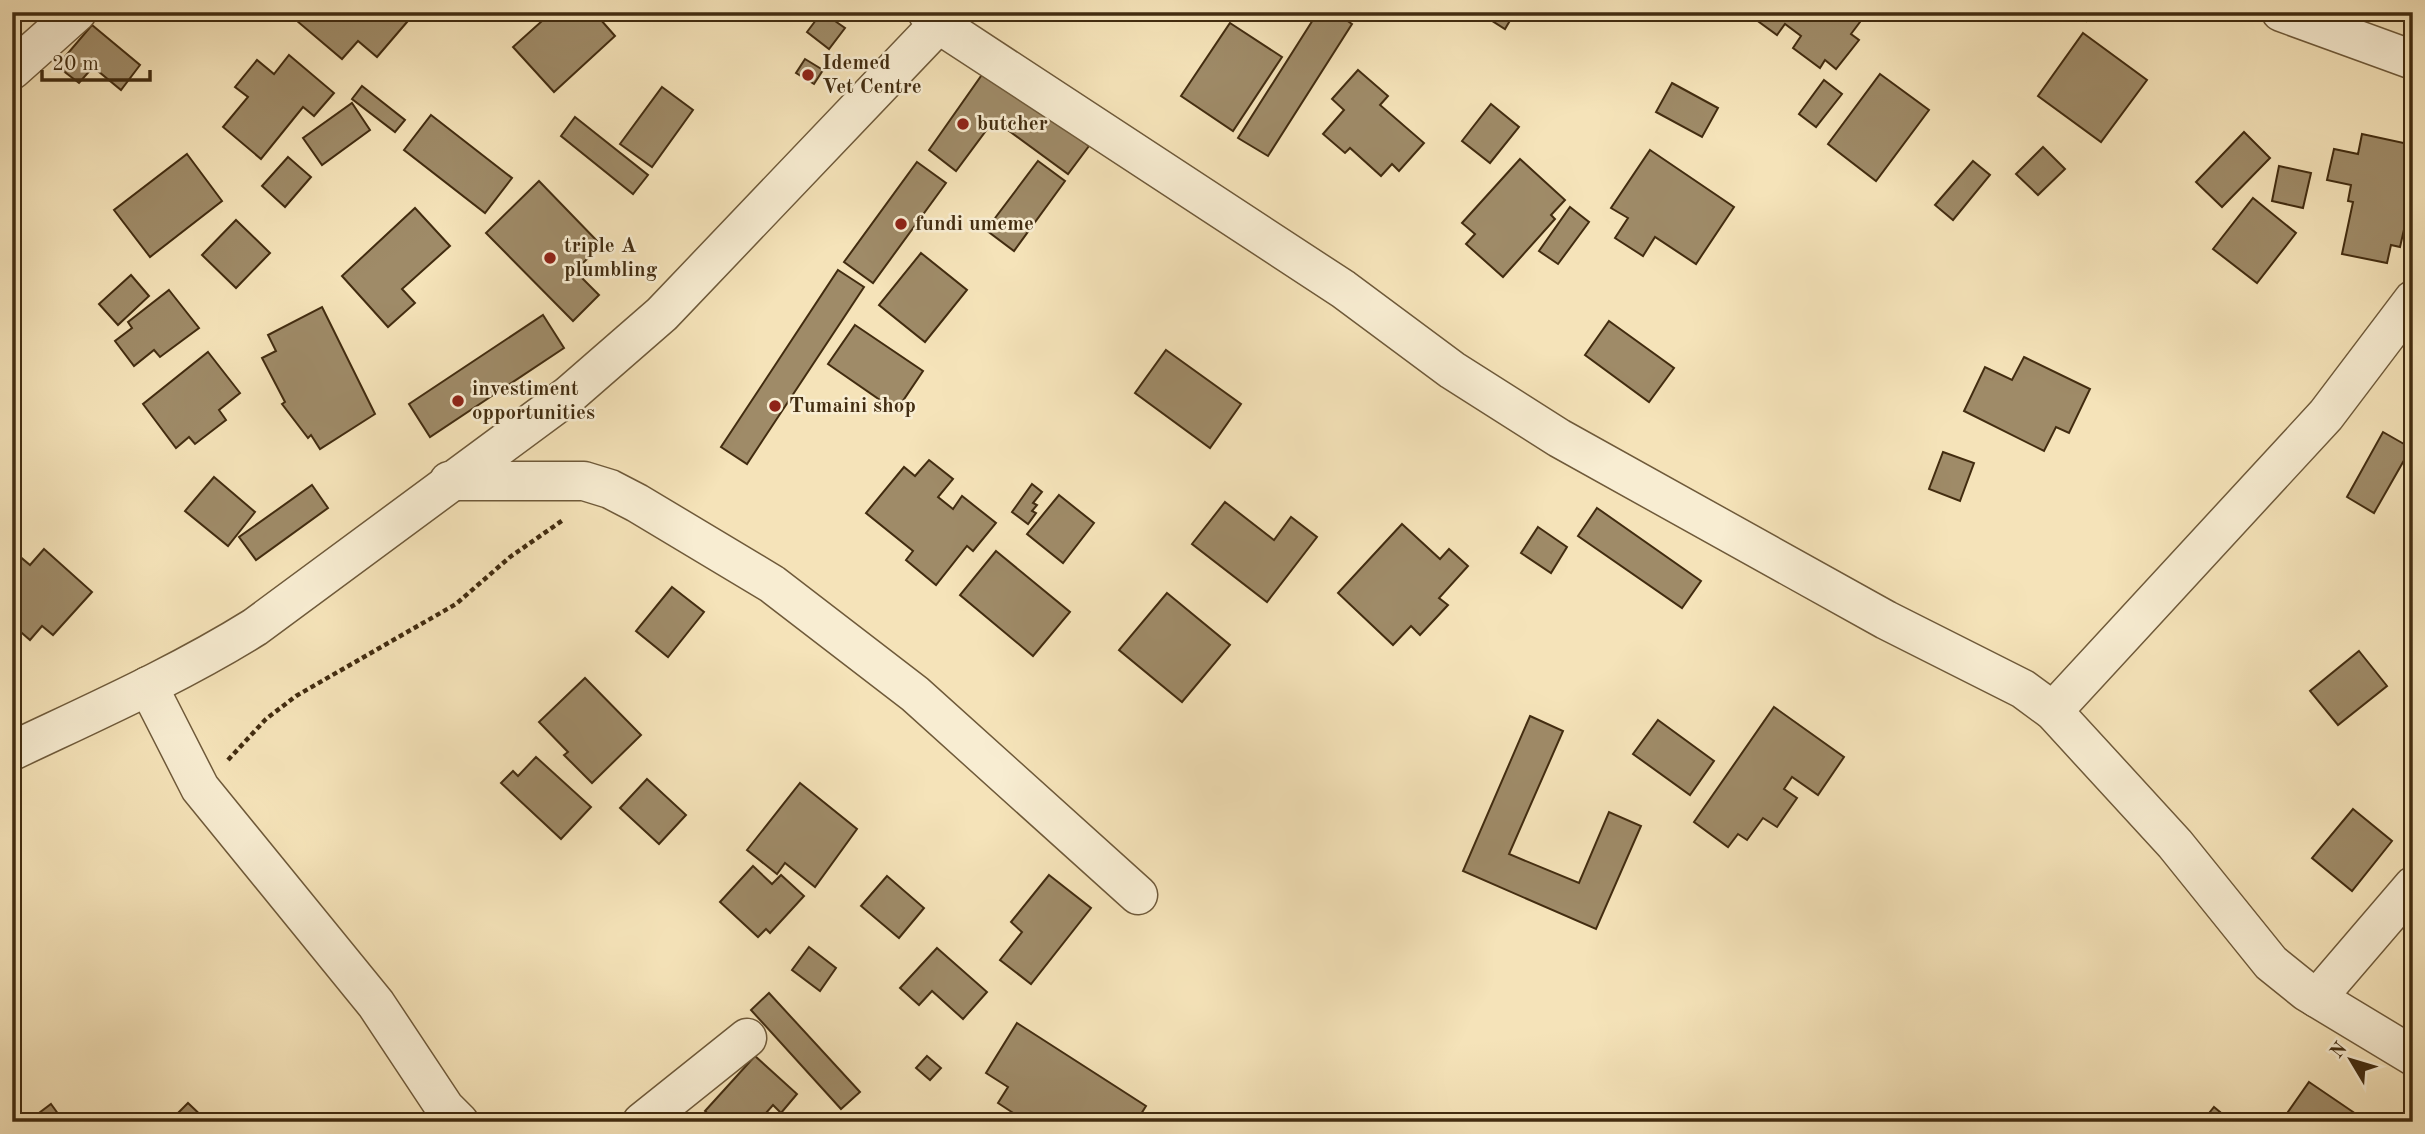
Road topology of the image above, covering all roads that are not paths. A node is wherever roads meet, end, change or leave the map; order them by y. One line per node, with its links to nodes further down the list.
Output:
1 (77, 12): 5 (street)
2 (2281, 12): 4 (street)
3 (939, 16): 7 (street); 9 (street)
4 (2413, 60)
5 (12, 70)
6 (2413, 300): 9 (street)
7 (449, 481): 8 (street); 12 (street)
8 (148, 686): 10 (street); 16 (street)
9 (2053, 711): 13 (street)
10 (12, 751)
11 (2413, 886): 13 (street)
12 (1138, 895)
13 (2317, 998): 15 (street)
14 (747, 1038): 17 (street)
15 (2413, 1056)
16 (459, 1122)
17 (642, 1122)

